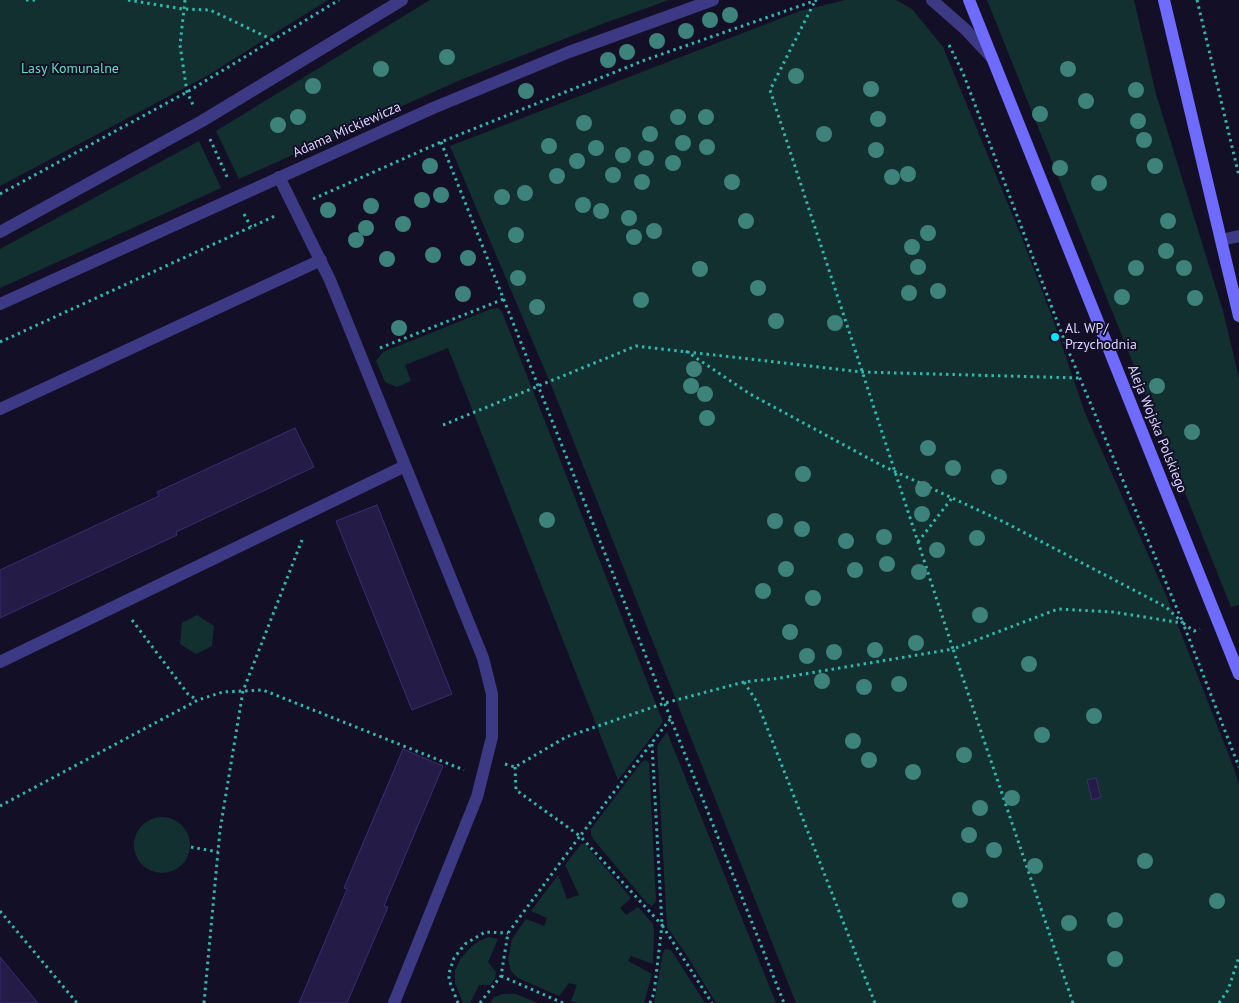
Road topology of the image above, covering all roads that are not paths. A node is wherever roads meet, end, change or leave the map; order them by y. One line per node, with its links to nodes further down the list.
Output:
1 (402, 0): 8 (street)
2 (713, 0): 7 (street, Adama Mickiewicza)
3 (932, 0): 6 (street)
4 (970, 0): 6 (main road, Aleja Wojska Polskiego)
5 (1166, 4): 10 (main road)
6 (994, 61): 17 (main road, Aleja Wojska Polskiego)
7 (279, 177): 11 (street); 12 (street, Adama Mickiewicza)
8 (0, 232)
9 (1239, 236): 10 (street)
10 (1221, 240): 13 (main road)
11 (321, 260): 14 (street); 15 (street)
12 (0, 304)
13 (1239, 316)
14 (0, 409)
15 (405, 466): 16 (street); 18 (street)
16 (0, 662)
17 (1239, 674)
18 (394, 1003)

